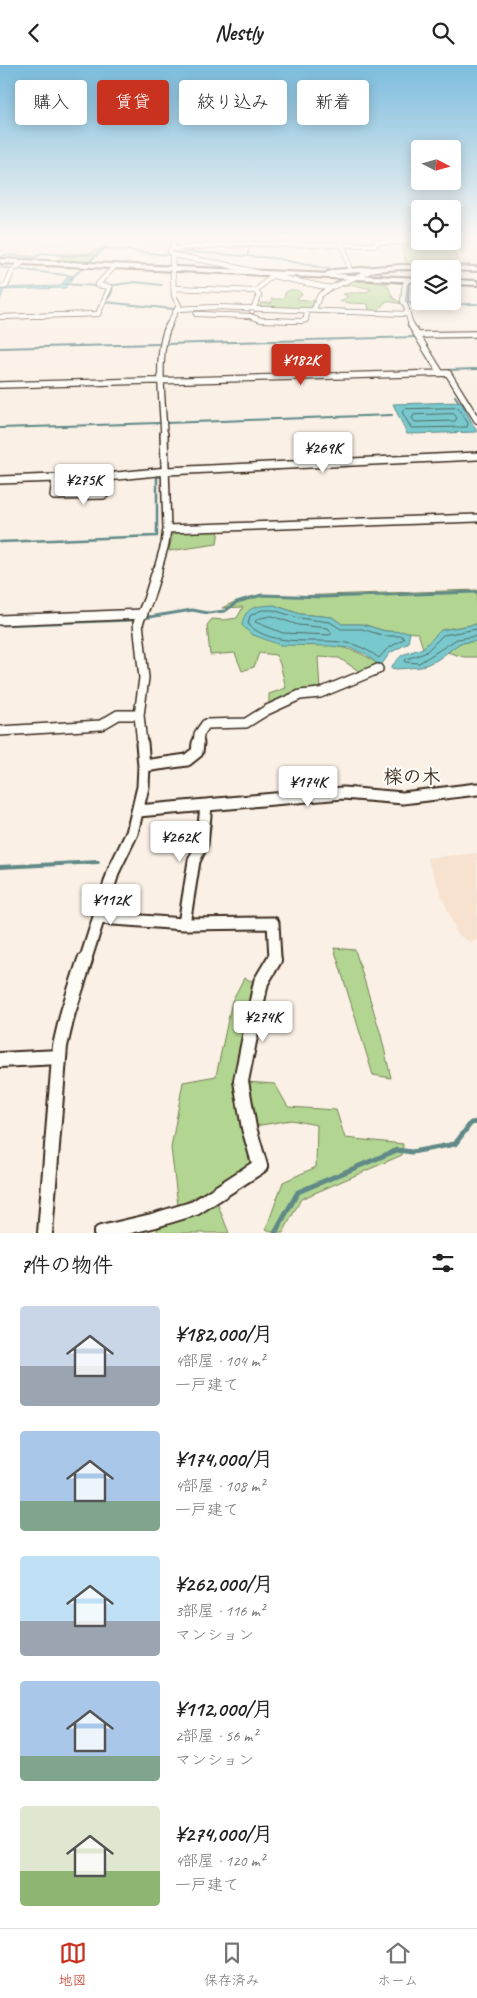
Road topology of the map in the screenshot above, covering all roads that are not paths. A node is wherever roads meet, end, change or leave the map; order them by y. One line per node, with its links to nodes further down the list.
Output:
1 (107, 294): 11 (street)
2 (174, 294): 7 (street)
3 (258, 294): 6 (street)
4 (322, 294): 8 (street)
5 (404, 294): 10 (street)
6 (255, 309): 7 (street); 8 (street); 9 (street)
7 (176, 311): 9 (street); 15 (street)
8 (310, 311): 9 (street); 10 (street)
9 (250, 315)
10 (408, 315): 13 (street)
11 (0, 317)
12 (477, 334): 13 (street)
13 (418, 335): 14 (street)
14 (442, 373): 15 (street); 17 (street)
15 (162, 380): 16 (street); 20 (street)
16 (0, 385)
17 (474, 409): 18 (street)
18 (477, 420)
19 (477, 456): 20 (street)
20 (165, 474): 21 (street); 23 (street)
21 (0, 480)
22 (477, 518): 23 (street)
23 (167, 529): 24 (street)
24 (141, 618): 25 (street); 27 (street)
25 (0, 620)
26 (378, 669): 29 (street)
27 (139, 715): 28 (street); 29 (street)
28 (0, 731)
29 (144, 766): 32 (street)
30 (477, 789): 31 (street)
31 (206, 806): 32 (street); 34 (street)
32 (138, 811): 33 (street)
33 (99, 918): 34 (street); 35 (street)
34 (184, 924): 38 (street)
35 (58, 1057): 36 (street); 37 (street)
36 (0, 1060)
37 (45, 1233)
38 (102, 1233)

